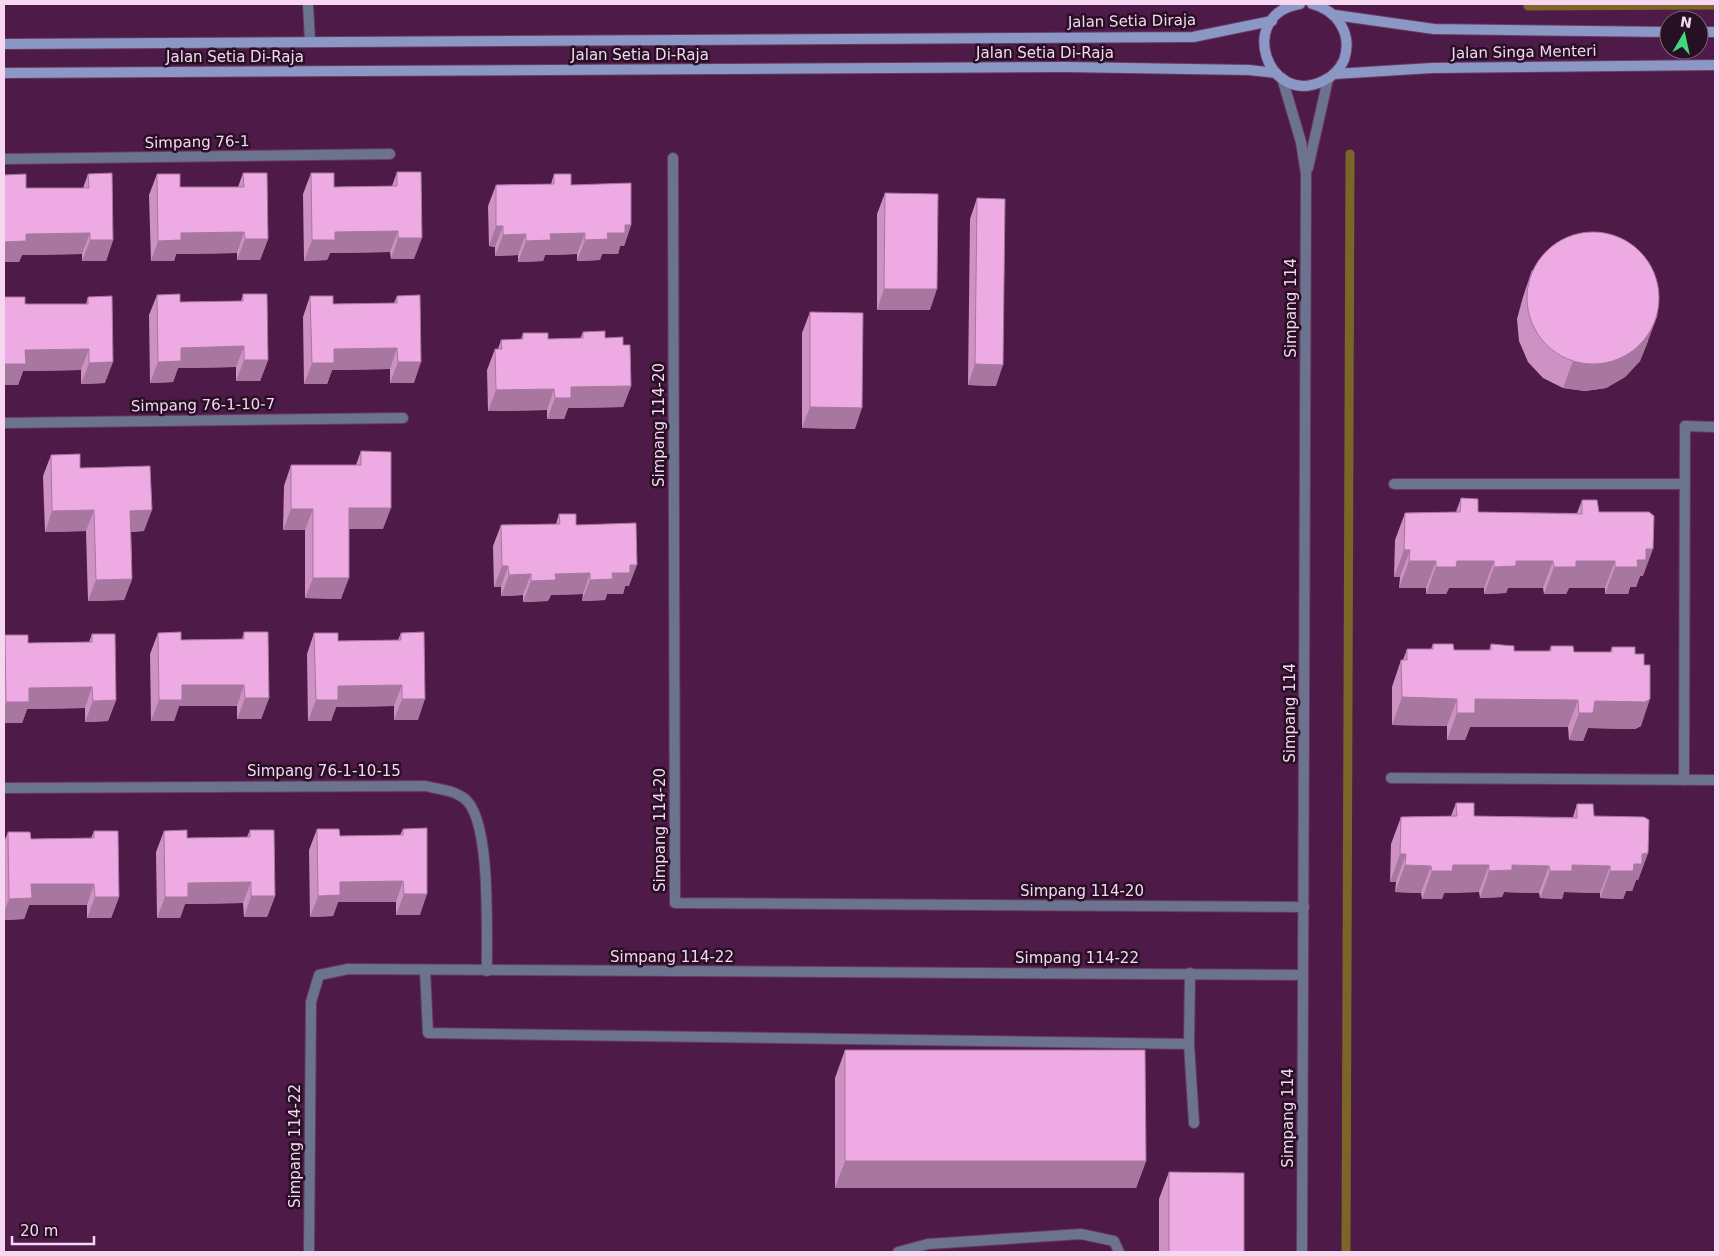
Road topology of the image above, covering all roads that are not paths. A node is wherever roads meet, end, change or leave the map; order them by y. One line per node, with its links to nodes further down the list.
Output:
1 (308, 4): 9 (street)
2 (1278, 4): 6 (street)
3 (1300, 4): 6 (main road, Jalan Setia Diraja)
4 (1318, 5): 5 (main road)
5 (1335, 15): 7 (main road, Jalan Singa Menteri); 14 (main road)
6 (1274, 18): 8 (main road, Jalan Setia Diraja); 13 (main road)
7 (1659, 32)
8 (1021, 38): 9 (main road, Jalan Setia Di-Raja)
9 (310, 42): 10 (main road, Jalan Setia Di-Raja)
10 (4, 44)
11 (1715, 65): 14 (main road, Jalan Singa Menteri)
12 (4, 73): 13 (main road, Jalan Setia Di-Raja)
13 (1279, 76): 14 (main road, Jalan Singa Menteri); 18 (street, Simpang 114)
14 (1331, 76): 18 (street, Simpang 114)
15 (390, 154): 17 (street, Simpang 76-1)
16 (673, 158): 28 (street, Simpang 114-20)
17 (4, 159)
18 (1306, 174): 28 (street, Simpang 114)
19 (403, 418): 20 (street, Simpang 76-1-10-7)
20 (4, 423)
21 (1715, 427): 23 (street)
22 (1394, 484): 23 (street)
23 (1685, 484): 25 (street)
24 (1392, 778): 25 (street)
25 (1684, 780): 26 (street)
26 (1715, 780)
27 (4, 788): 30 (street, Simpang 76-1-10-15)
28 (1304, 908): 32 (street, Simpang 114)
29 (425, 970): 30 (street, Simpang 114-22); 33 (street); 35 (street, Simpang 114-22)
30 (487, 971): 31 (street, Simpang 114-22)
31 (1190, 973): 32 (street, Simpang 114-22); 33 (street)
32 (1303, 975): 38 (street, Simpang 114)
33 (1189, 1044): 34 (street)
34 (1194, 1123)
35 (309, 1252)
36 (898, 1252): 37 (street)
37 (1119, 1252)
38 (1302, 1252)

